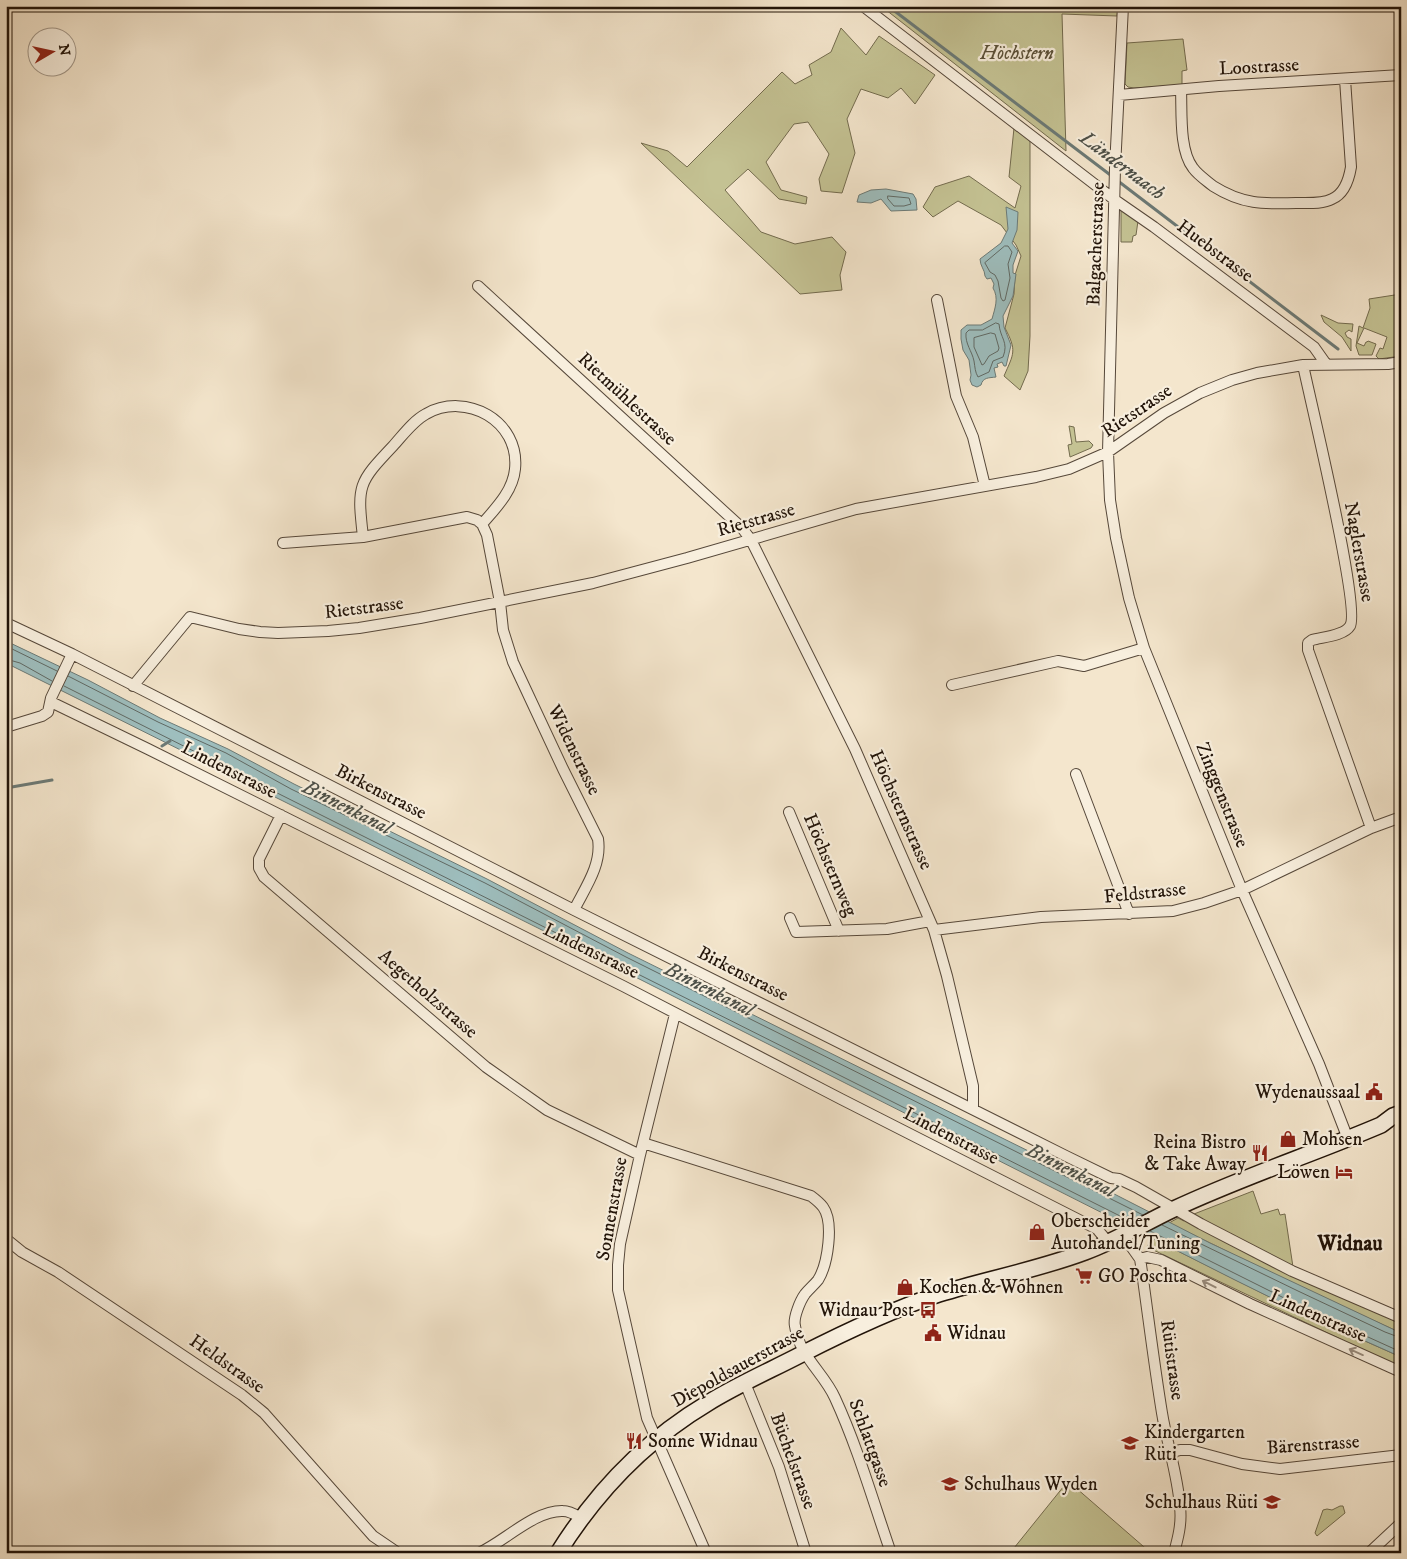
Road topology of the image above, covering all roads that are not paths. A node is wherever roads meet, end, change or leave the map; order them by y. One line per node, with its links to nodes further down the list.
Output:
1 (863, 6): 7 (street, Huebstrasse)
2 (1123, 6): 6 (street, Balgacherstrasse)
3 (1401, 75): 4 (street, Loostrasse)
4 (1345, 79): 5 (street, Loostrasse); 5 (street)
5 (1181, 90): 6 (street, Loostrasse)
6 (1119, 95): 7 (street, Balgacherstrasse)
7 (1115, 196): 11 (street, Huebstrasse); 13 (street, Balgacherstrasse)
8 (478, 286): 17 (street, Rietmühlestrasse)
9 (937, 300): 14 (street)
10 (1401, 362): 11 (street, Rietstrasse)
11 (1326, 364): 12 (street, Rietstrasse)
12 (1303, 365): 13 (street, Rietstrasse); 31 (street, Naglerstrasse)
13 (1108, 452): 14 (street, Rietstrasse); 21 (street, Zinggenstrasse)
14 (985, 486): 17 (street, Rietstrasse)
15 (482, 524): 16 (street); 16 (street); 19 (street, Widenstrasse)
16 (363, 537): 18 (street)
17 (750, 540): 19 (street, Rietstrasse); 36 (street, Höchsternstrasse)
18 (283, 543)
19 (500, 602): 23 (street, Rietstrasse); 33 (street, Widenstrasse)
20 (6, 623): 22 (street, Birkenstrasse)
21 (1144, 648): 24 (street); 32 (street, Zinggenstrasse)
22 (71, 657): 23 (street, Birkenstrasse); 25 (street)
23 (133, 686): 33 (street, Birkenstrasse)
24 (952, 686)
25 (52, 698): 26 (street); 29 (street, Lindenstrasse)
26 (6, 727)
27 (1076, 774): 34 (street)
28 (789, 812): 37 (street, Höchsternweg)
29 (281, 816): 38 (street, Lindenstrasse); 45 (street, Aegetholzstrasse)
30 (1401, 817): 31 (street, Feldstrasse)
31 (1371, 828): 32 (street, Feldstrasse)
32 (1242, 890): 34 (street, Feldstrasse); 43 (street, Zinggenstrasse)
33 (574, 910): 39 (street, Birkenstrasse)
34 (1129, 914): 36 (street, Feldstrasse)
35 (790, 918): 37 (street, Höchsternweg)
36 (932, 925): 37 (street, Höchsternweg); 39 (street, Höchsternstrasse)
37 (840, 931)
38 (675, 1014): 44 (street, Sonnenstrasse); 49 (street, Lindenstrasse)
39 (973, 1109): 46 (street, Birkenstrasse)
40 (1401, 1113): 42 (main road)
41 (1401, 1124): 42 (main road)
42 (1381, 1125): 43 (main road, Diepoldsauerstrasse)
43 (1348, 1139): 46 (main road, Diepoldsauerstrasse)
44 (643, 1143): 45 (street, Sonnenstrasse); 52 (street)
45 (640, 1155): 55 (street, Sonnenstrasse)
46 (1169, 1211): 47 (main road, Diepoldsauerstrasse); 51 (street, Birkenstrasse)
47 (1124, 1234): 49 (main road, Diepoldsauerstrasse); 50 (street, Rütistrasse)
48 (6, 1239): 60 (street, Heldstrasse)
49 (1108, 1242): 52 (main road, Diepoldsauerstrasse)
50 (1140, 1259): 53 (street, Lindenstrasse, one-way to 50); 56 (street, Rütistrasse)
51 (1401, 1318)
52 (804, 1353): 54 (main road, Diepoldsauerstrasse); 65 (street, Schlattgasse)
53 (1401, 1372)
54 (745, 1382): 55 (main road, Diepoldsauerstrasse); 64 (street, Büchelstrasse)
55 (655, 1440): 58 (main road, Diepoldsauerstrasse); 63 (street, Sonnenstrasse)
56 (1169, 1452): 57 (street, Bärenstrasse); 66 (street, Rütistrasse)
57 (1401, 1455)
58 (581, 1518): 61 (street); 62 (main road, Diepoldsauerstrasse)
59 (1401, 1523): 67 (street)
60 (398, 1553)
61 (479, 1553)
62 (558, 1553)
63 (706, 1553)
64 (806, 1553)
65 (890, 1553)
66 (1174, 1553)
67 (1369, 1553)

